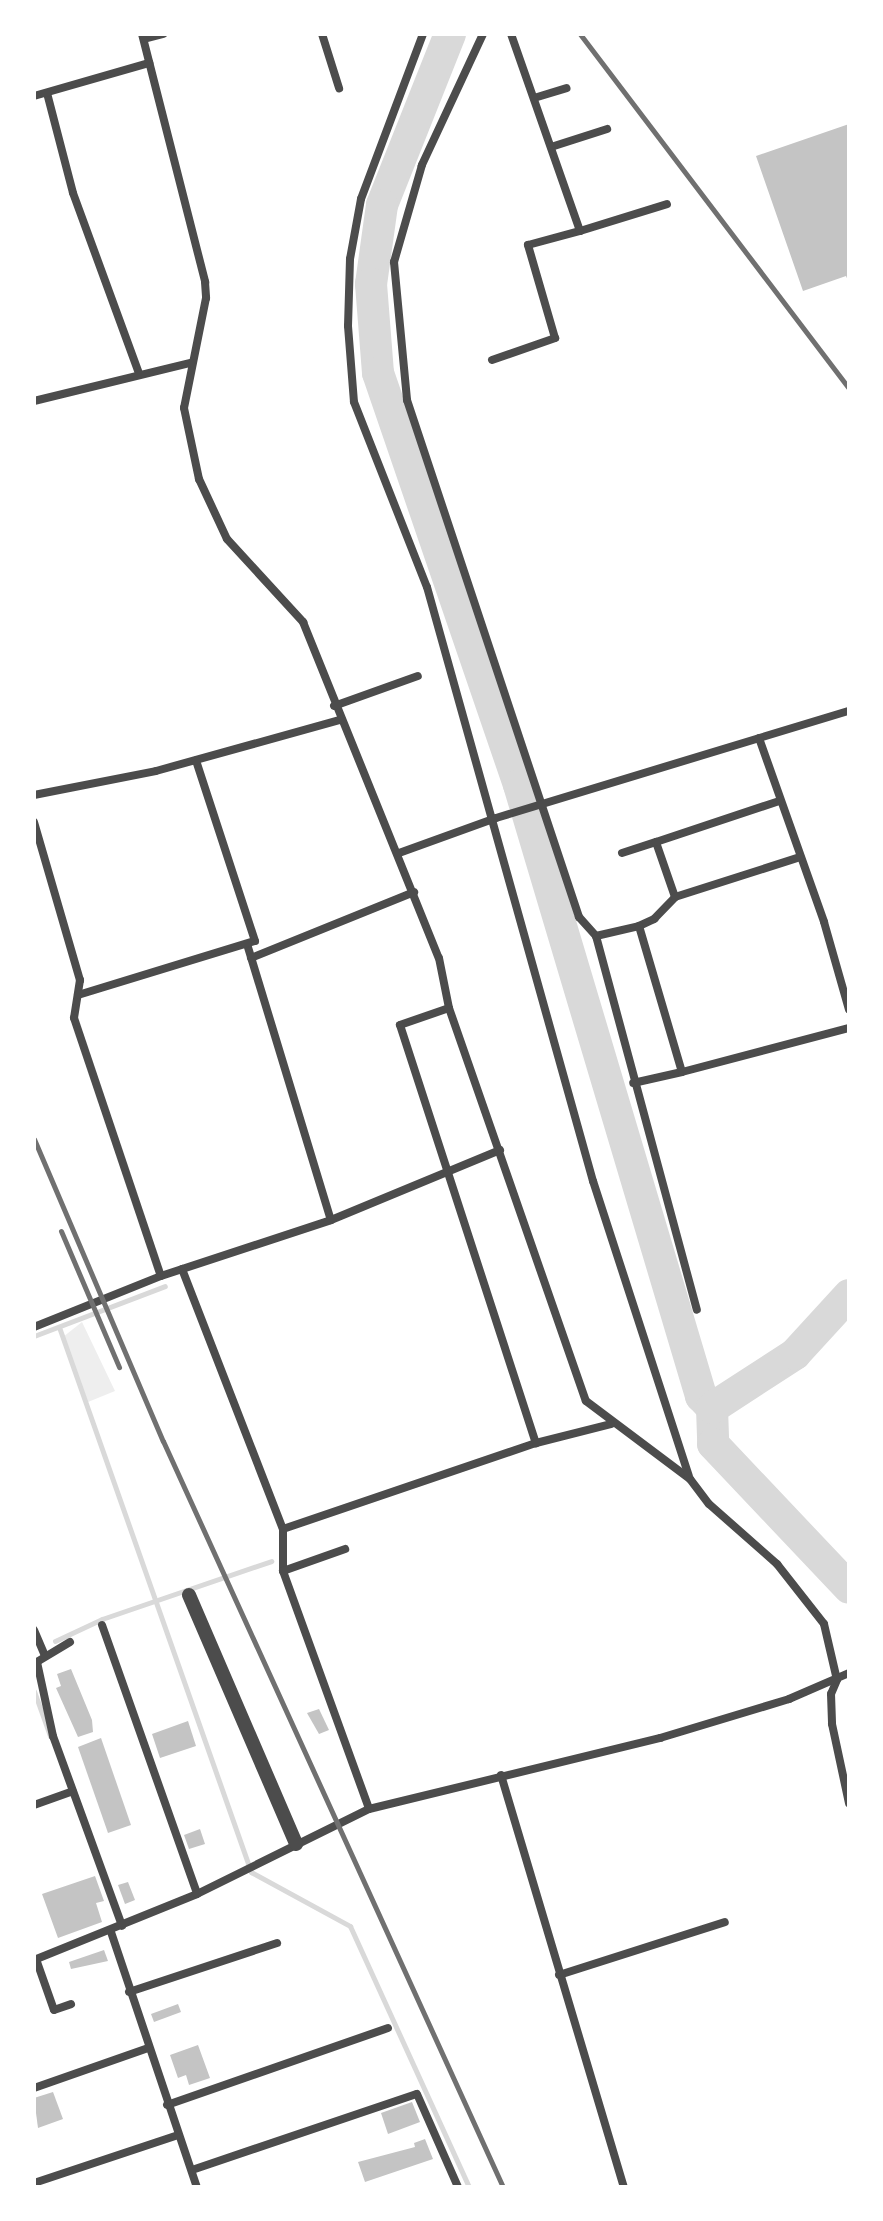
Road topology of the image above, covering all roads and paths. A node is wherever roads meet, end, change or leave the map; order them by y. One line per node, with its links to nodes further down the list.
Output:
1 (163, 34): 6 (street)
2 (322, 34): 8 (street)
3 (423, 34): 30 (street)
4 (483, 34): 29 (street)
5 (511, 34): 12 (street)
6 (143, 37): 7 (street)
7 (149, 63): 10 (street); 18 (street)
8 (339, 88)
9 (566, 88): 12 (street)
10 (47, 93): 11 (street); 19 (street)
11 (34, 96)
12 (534, 98): 14 (street)
13 (607, 129): 14 (street)
14 (551, 147): 16 (street)
15 (667, 204): 16 (street)
16 (580, 231): 17 (street)
17 (492, 360)
18 (190, 363): 19 (street); 22 (street)
19 (139, 373): 20 (street)
20 (34, 401)
21 (418, 676): 22 (street)
22 (334, 706): 24 (street)
23 (849, 711): 25 (street)
24 (340, 720): 26 (street); 33 (street)
25 (759, 738): 28 (street); 29 (street)
26 (196, 760): 27 (street); 40 (street)
27 (34, 795)
28 (779, 801): 32 (street); 35 (street)
29 (540, 804): 30 (street); 39 (street)
30 (494, 818): 33 (street); 57 (street)
31 (34, 822): 42 (street)
32 (656, 842): 34 (street); 37 (street)
33 (399, 853): 36 (street)
34 (622, 853)
35 (800, 857): 37 (street); 44 (street)
36 (414, 892): 41 (street); 43 (street)
37 (675, 897): 38 (street)
38 (639, 926): 39 (street); 46 (street)
39 (596, 936): 47 (street)
40 (247, 944): 41 (street); 42 (street)
41 (251, 958): 50 (street)
42 (78, 995): 52 (street)
43 (449, 1008): 48 (street); 49 (street)
44 (849, 1010)
45 (849, 1028): 46 (street)
46 (682, 1072): 47 (street)
47 (633, 1083): 53 (street)
48 (500, 1150): 49 (street); 55 (street)
49 (448, 1169): 50 (street); 56 (street)
50 (331, 1220): 51 (street)
51 (182, 1269): 52 (street); 58 (street)
52 (161, 1276): 54 (street)
53 (697, 1310)
54 (34, 1327)
55 (611, 1424): 56 (street); 57 (street)
56 (536, 1443): 58 (street)
57 (690, 1479): 67 (street)
58 (283, 1529): 60 (street)
59 (345, 1549): 60 (street)
60 (283, 1571): 73 (street)
61 (189, 1595): 74 (street)
62 (102, 1625): 75 (street)
63 (34, 1630): 65 (street)
64 (70, 1642): 65 (street)
65 (44, 1654): 68 (street)
66 (849, 1673): 67 (street)
67 (837, 1680): 69 (street); 71 (street)
68 (38, 1695): 70 (street)
69 (501, 1775): 73 (street); 81 (street)
70 (73, 1791): 72 (street); 77 (street)
71 (849, 1803)
72 (34, 1805)
73 (369, 1809): 74 (street)
74 (296, 1844): 75 (street)
75 (197, 1894): 77 (street)
76 (725, 1922): 81 (street)
77 (122, 1926): 78 (street)
78 (111, 1932): 80 (street); 82 (street)
79 (277, 1943): 82 (street)
80 (35, 1960): 83 (street)
81 (559, 1975): 93 (street)
82 (129, 1992): 85 (street)
83 (71, 2004)
84 (388, 2028): 87 (street)
85 (148, 2048): 86 (street); 87 (street)
86 (34, 2088)
87 (167, 2105): 88 (street)
88 (178, 2135): 89 (street); 90 (street)
89 (192, 2170): 91 (street); 92 (street)
90 (34, 2183)
91 (197, 2187)
92 (458, 2187)
93 (624, 2187)

